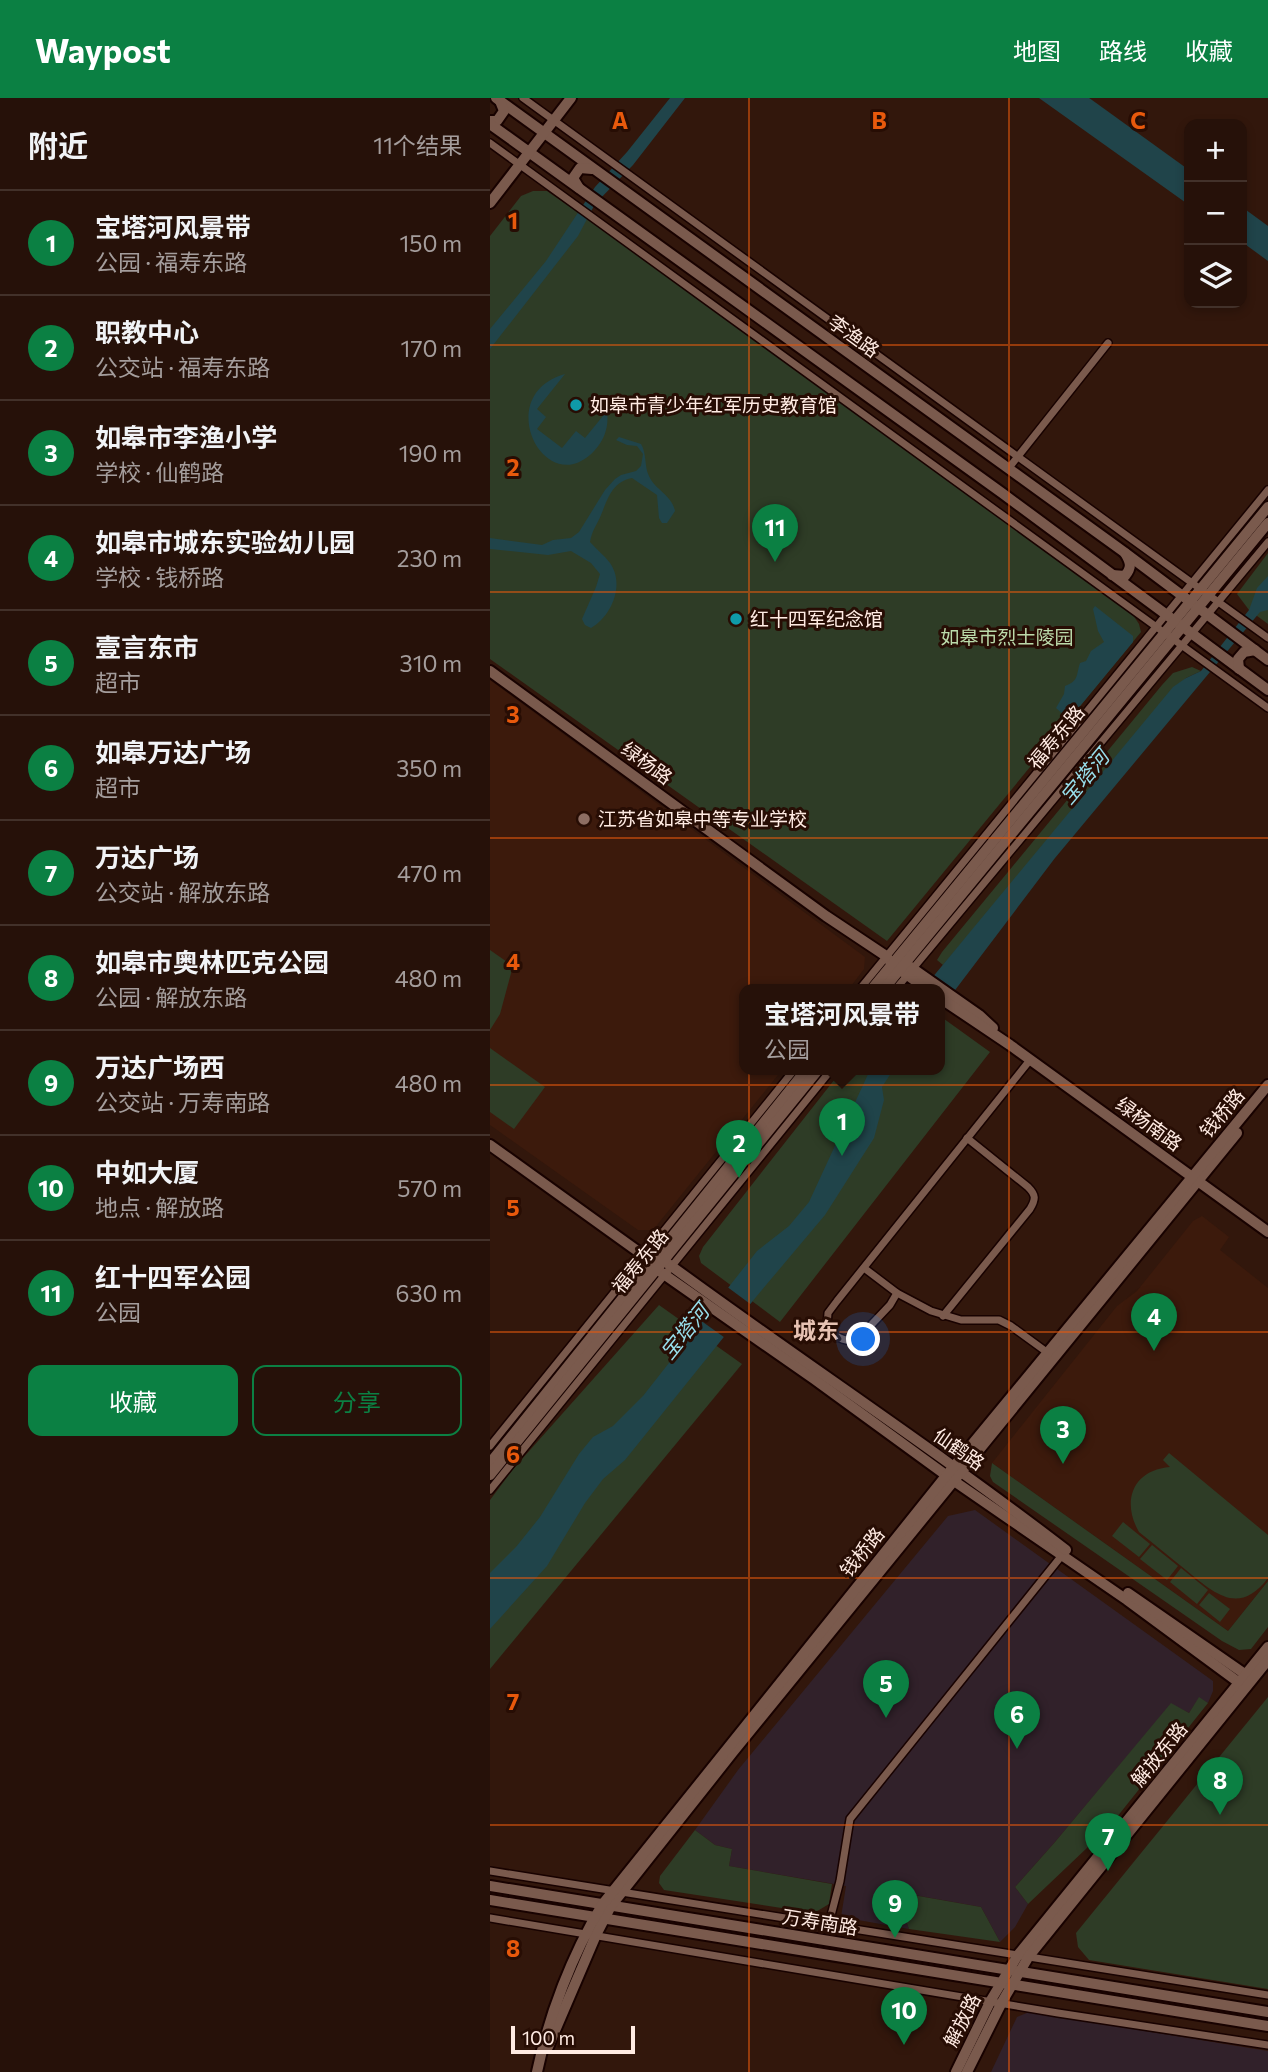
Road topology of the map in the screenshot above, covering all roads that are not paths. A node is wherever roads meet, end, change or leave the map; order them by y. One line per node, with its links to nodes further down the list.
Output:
1 (523, 98): 4 (street)
2 (571, 98): 4 (main road)
3 (498, 99): 5 (main road); 6 (main road, 李渔路)
4 (554, 120): 6 (main road); 14 (street)
5 (490, 122): 8 (main road)
6 (543, 133): 8 (main road); 10 (main road, 李渔路)
7 (490, 143): 9 (street)
8 (529, 152): 9 (main road); 11 (main road)
9 (519, 165): 12 (main road); 25 (street)
10 (592, 169): 11 (main road); 15 (main road, 李渔路)
11 (579, 188): 21 (main road)
12 (490, 203)
13 (1108, 343): 14 (street)
14 (1018, 457): 15 (street); 22 (street)
15 (1008, 469): 20 (main road, 李渔路)
16 (1268, 490): 22 (street)
17 (1268, 507): 22 (main road, 福寿东路)
18 (1268, 523): 22 (main road, 福寿东路)
19 (1268, 542): 22 (street)
20 (1124, 552): 21 (main road); 23 (main road, 李渔路)
21 (1107, 572): 24 (main road)
22 (1205, 593): 23 (main road, 福寿东路); 23 (street); 26 (street)
23 (1194, 605): 24 (main road, 福寿东路); 24 (street); 27 (main road, 李渔路)
24 (1179, 625): 25 (main road, 福寿东路); 25 (street); 29 (main road)
25 (1169, 637): 32 (street); 33 (main road, 福寿东路); 33 (street)
26 (1268, 638)
27 (1255, 650): 28 (main road, 李渔路); 29 (main road)
28 (1268, 660)
29 (1239, 669): 31 (main road)
30 (490, 671): 33 (main road, 绿杨路)
31 (1268, 690)
32 (1268, 708)
33 (904, 967): 34 (street); 35 (main road, 福寿东路); 36 (main road, 福寿东路); 37 (street); 38 (main road); 39 (main road, 绿杨南路)
34 (871, 984)
35 (880, 984)
36 (888, 984)
37 (897, 984)
38 (922, 984)
39 (928, 984)
40 (945, 997): 42 (main road, 绿杨南路)
41 (945, 1001): 42 (main road, 绿杨南路)
42 (976, 1019): 43 (main road, 绿杨南路)
43 (1030, 1060): 50 (street); 52 (main road, 绿杨南路)
44 (790, 1075): 54 (street)
45 (802, 1075): 54 (main road, 福寿东路)
46 (814, 1075): 54 (main road, 福寿东路)
47 (827, 1075): 54 (street)
48 (1268, 1085): 52 (main road, 钱桥路)
49 (1268, 1095): 52 (main road, 钱桥路)
50 (967, 1138): 55 (street); 57 (street)
51 (490, 1145): 54 (main road, 仙鹤路)
52 (1195, 1179): 53 (main road, 绿杨南路); 58 (main road, 钱桥路); 61 (main road, 钱桥路)
53 (1268, 1232)
54 (658, 1264): 59 (street); 60 (main road, 福寿东路); 61 (main road, 仙鹤路); 62 (main road, 福寿东路); 63 (street)
55 (864, 1268): 56 (street); 56 (street)
56 (897, 1293): 57 (street)
57 (943, 1315): 58 (street)
58 (1048, 1353): 61 (main road, 钱桥路)
59 (490, 1446)
60 (490, 1463)
61 (953, 1474): 64 (main road, 仙鹤路); 67 (main road, 仙鹤路); 70 (main road, 钱桥路)
62 (490, 1475)
63 (490, 1490)
64 (1063, 1555): 67 (main road, 仙鹤路); 75 (street)
65 (1268, 1647): 67 (main road, 解放东路)
66 (1268, 1660): 67 (main road, 解放东路)
67 (1246, 1681): 77 (main road, 解放东路)
68 (490, 1871): 70 (street)
69 (490, 1886): 72 (main road, 万寿南路)
70 (619, 1890): 72 (main road, 钱桥路); 75 (street)
71 (490, 1900): 73 (main road, 万寿南路)
72 (607, 1905): 73 (main road, 钱桥路); 78 (main road, 万寿南路)
73 (600, 1917): 76 (main road, 钱桥路); 79 (main road, 万寿南路)
74 (490, 1918): 76 (street)
75 (829, 1923): 77 (street)
76 (591, 1934): 82 (street); 86 (main road, 钱桥路)
77 (1024, 1955): 78 (main road, 解放东路); 81 (street)
78 (1015, 1971): 79 (main road, 解放东路); 80 (main road, 解放东路); 83 (main road, 万寿南路)
79 (1001, 1983): 80 (main road, 万寿南路); 82 (main road, 解放路)
80 (1013, 1985): 82 (main road, 解放路); 84 (main road, 万寿南路)
81 (1268, 1995)
82 (997, 2001): 85 (street); 87 (main road, 解放路); 88 (main road, 解放路)
83 (1268, 2012)
84 (1268, 2026)
85 (1268, 2045)
86 (537, 2072)
87 (956, 2072)
88 (967, 2072)

